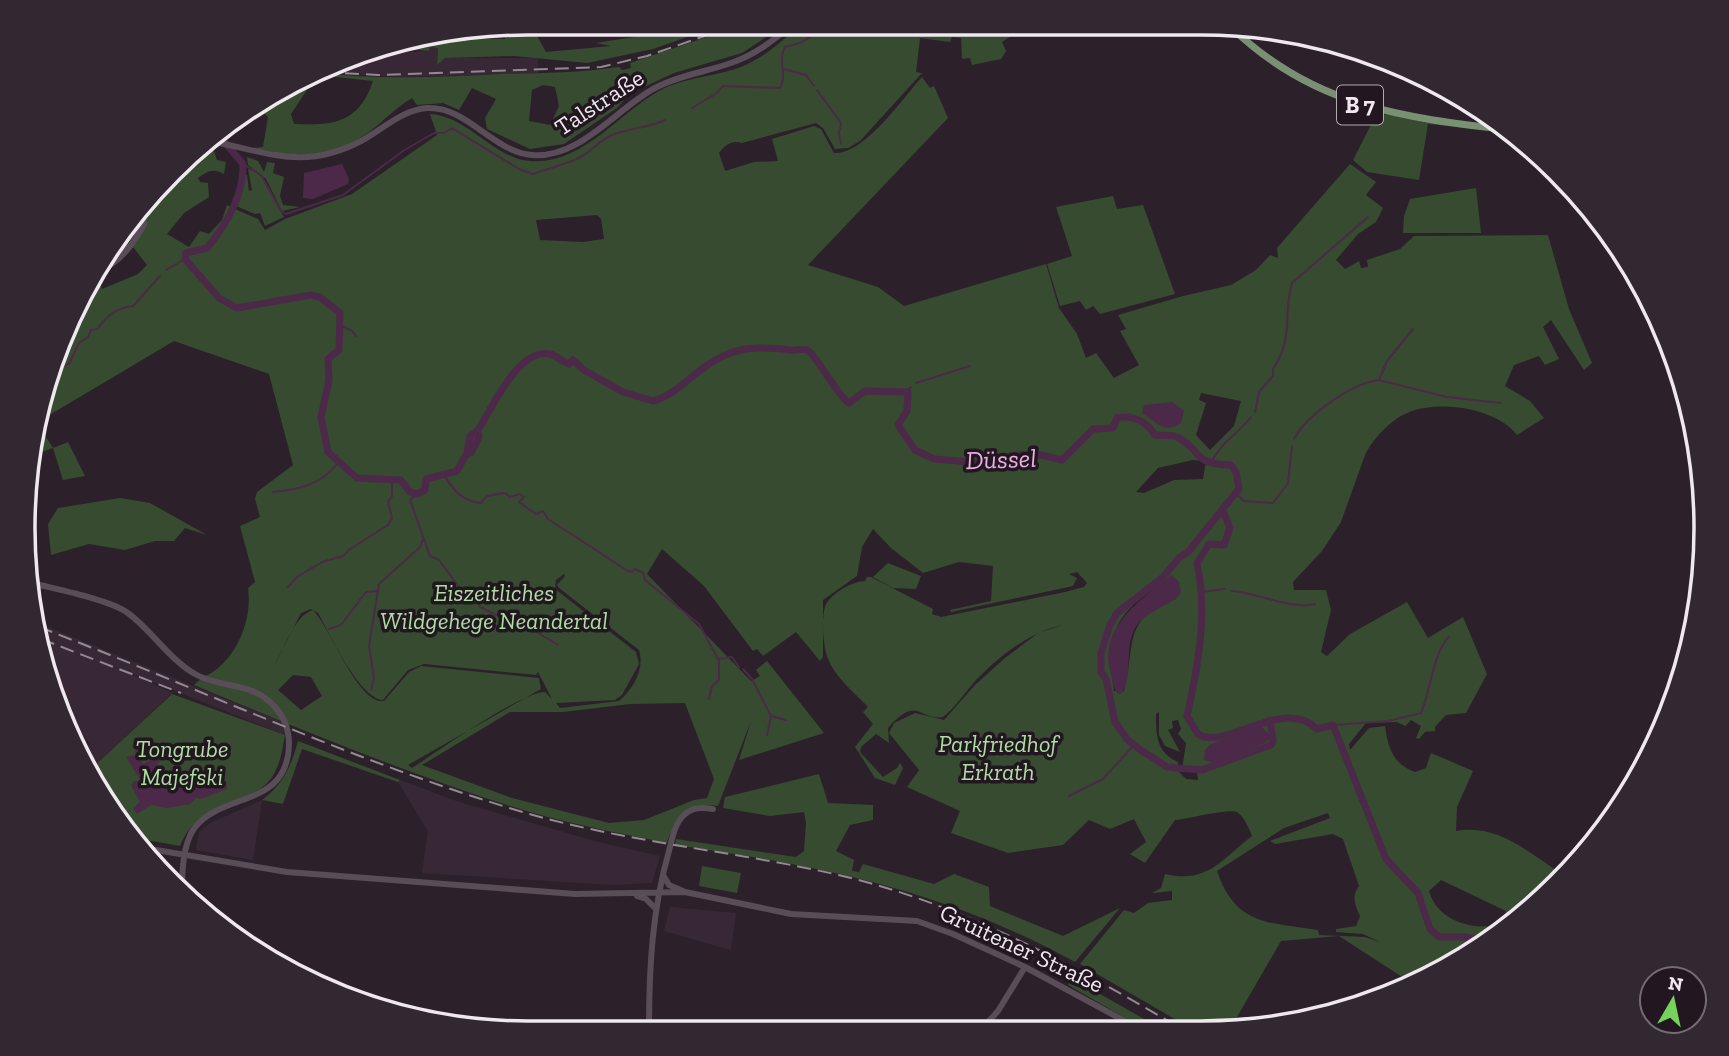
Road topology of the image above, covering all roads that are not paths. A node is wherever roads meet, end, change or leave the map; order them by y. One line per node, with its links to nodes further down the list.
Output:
1 (777, 35): 4 (main road, Talstraße)
2 (1242, 37): 3 (main road, B 7)
3 (1487, 127)
4 (220, 144)
5 (142, 222): 6 (main road)
6 (113, 262)
7 (38, 585): 10 (main road)
8 (713, 809): 11 (main road)
9 (155, 850): 10 (main road, Gruitener Straße)
10 (186, 856): 12 (main road); 15 (main road, Gruitener Straße)
11 (663, 875): 13 (main road); 14 (main road)
12 (183, 881)
13 (659, 892): 14 (main road, Gruitener Straße); 15 (main road, Gruitener Straße); 16 (main road)
14 (685, 892): 17 (main road, Gruitener Straße)
15 (633, 894): 16 (main road)
16 (655, 908): 18 (main road)
17 (1025, 967): 19 (main road); 20 (main road, Gruitener Straße)
18 (649, 1021)
19 (989, 1021)
20 (1125, 1021)

